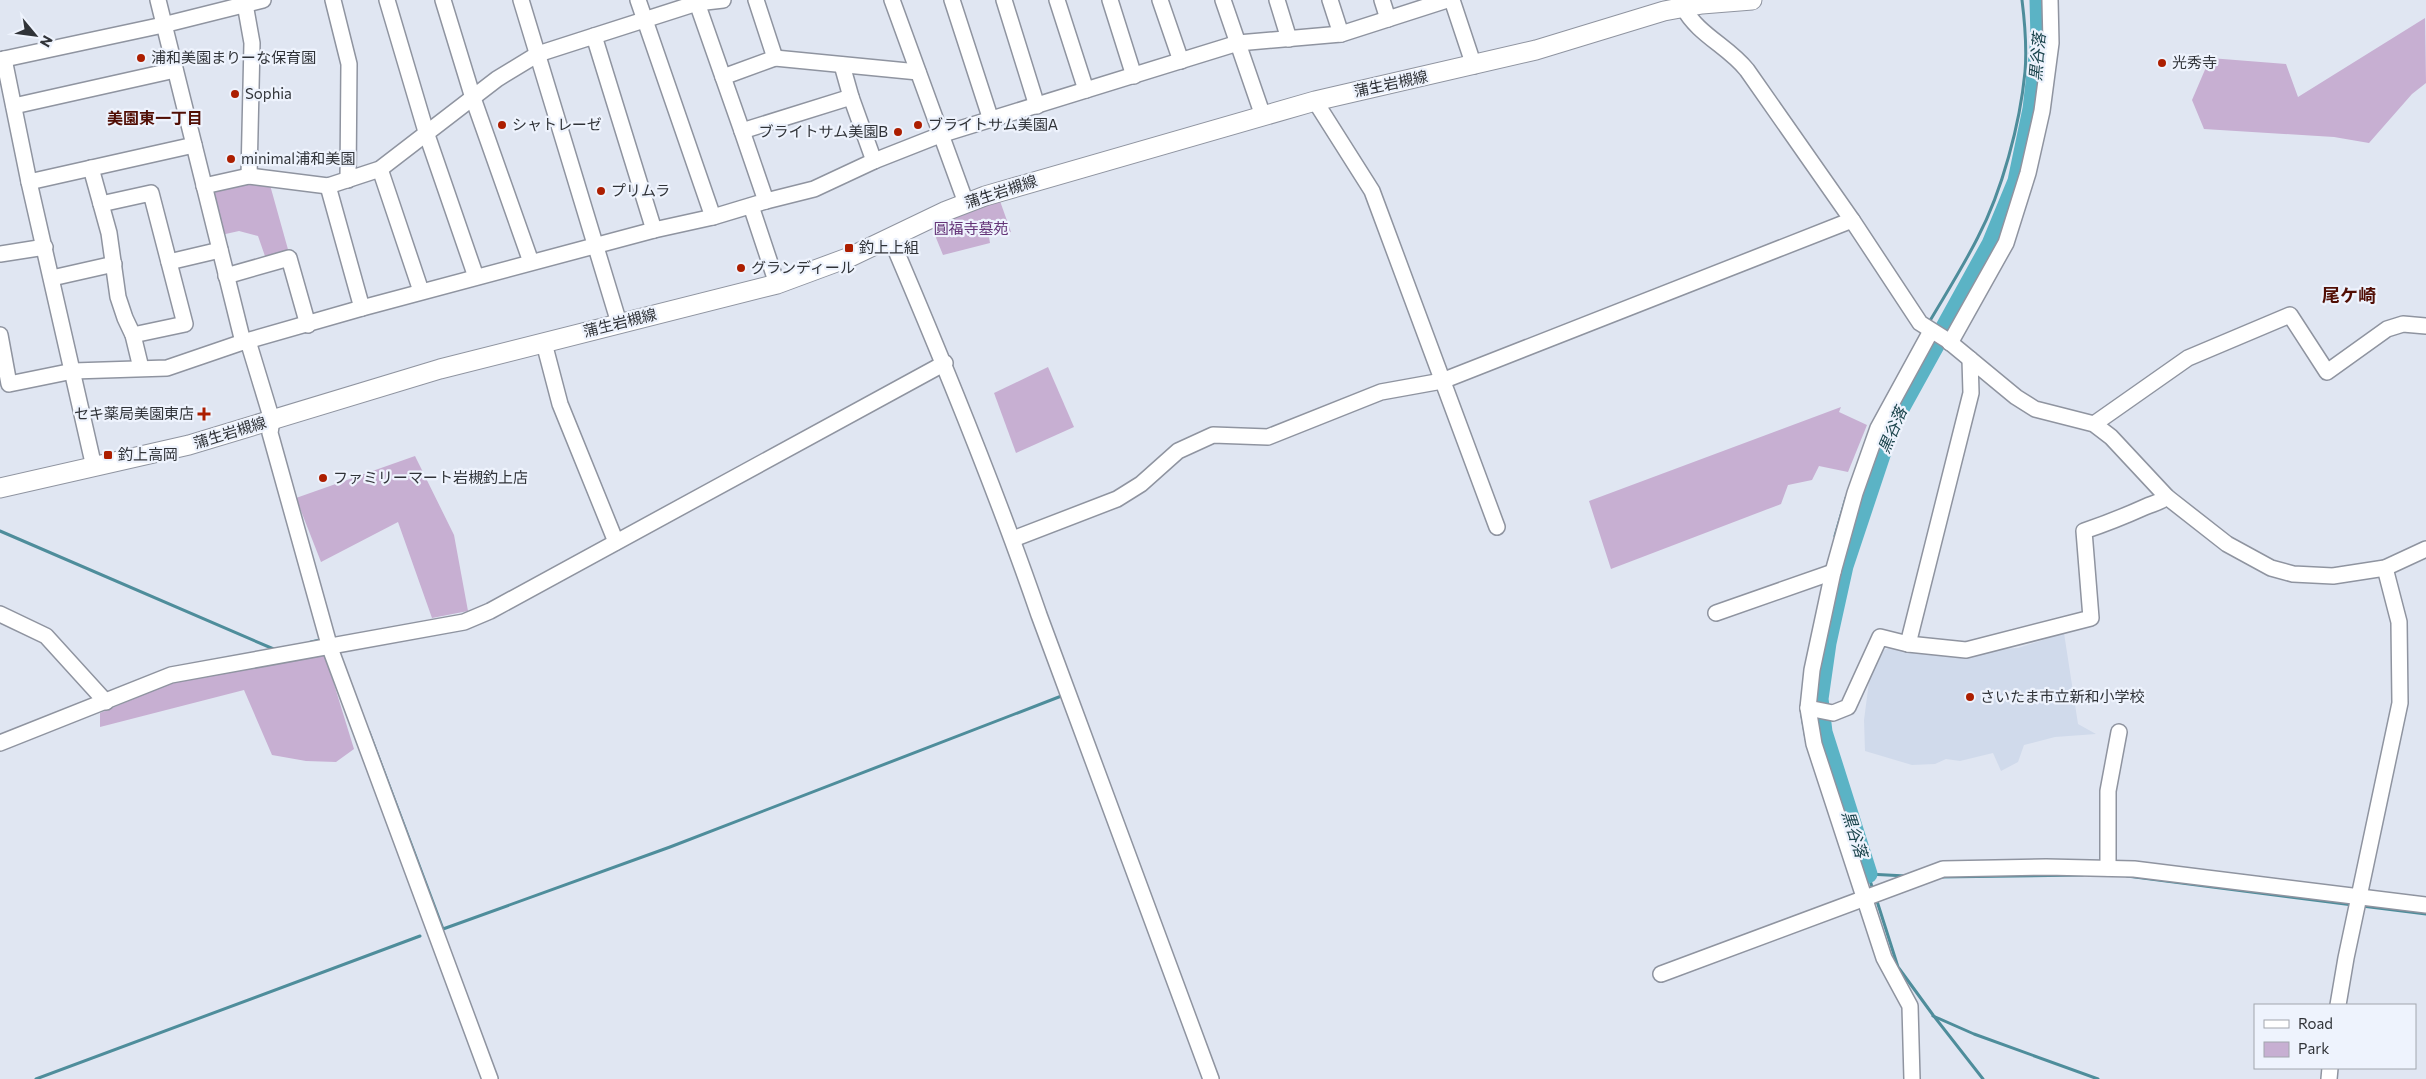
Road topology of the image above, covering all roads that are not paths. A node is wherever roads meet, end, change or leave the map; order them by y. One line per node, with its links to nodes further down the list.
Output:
1 (158, 0): 30 (street)
2 (263, 0): 26 (street)
3 (333, 0): 61 (street)
4 (387, 0): 55 (street)
5 (443, 0): 47 (street)
6 (521, 0): 35 (street)
7 (638, 0): 29 (street)
8 (723, 0): 24 (street)
9 (756, 0): 36 (street)
10 (892, 0): 42 (street)
11 (952, 0): 52 (street)
12 (1004, 0): 50 (street)
13 (1057, 0): 45 (street)
14 (1110, 0): 43 (street)
15 (1160, 0): 38 (street)
16 (1222, 0): 34 (street)
17 (1277, 0): 33 (street)
18 (1330, 0): 31 (street)
19 (1382, 0): 28 (street)
20 (1447, 0): 28 (street)
21 (1452, 0): 40 (street)
22 (1752, 0): 25 (main road, 蒲生岩槻線)
23 (2050, 0): 90 (street)
24 (696, 2): 29 (street); 44 (street)
25 (1701, 2): 27 (main road, 蒲生岩槻線)
26 (245, 4): 30 (street); 60 (street)
27 (1683, 7): 40 (main road, 蒲生岩槻線); 69 (street)
28 (1388, 19): 31 (street)
29 (644, 20): 32 (street); 68 (street)
30 (164, 25): 37 (street); 41 (street)
31 (1341, 34): 33 (street)
32 (594, 36): 35 (street); 70 (street)
33 (1288, 39): 34 (street)
34 (1238, 44): 38 (street); 51 (street)
35 (538, 54): 47 (street); 72 (street)
36 (775, 58): 39 (street); 44 (street)
37 (2, 59): 49 (street)
38 (1181, 61): 43 (street)
39 (842, 65): 42 (street); 46 (street)
40 (1474, 66): 48 (main road, 蒲生岩槻線)
41 (175, 70): 49 (street); 56 (street)
42 (918, 72): 54 (street)
43 (1134, 76): 45 (street)
44 (723, 77): 53 (street)
45 (1086, 90): 50 (street)
46 (851, 97): 53 (street); 57 (street)
47 (473, 98): 55 (street); 77 (street)
48 (1315, 101): 51 (main road, 蒲生岩槻線); 97 (street)
49 (14, 106): 62 (street)
50 (1037, 106): 52 (street)
51 (1263, 116): 65 (main road, 蒲生岩槻線)
52 (991, 120): 54 (street)
53 (742, 131): 67 (street)
54 (940, 134): 57 (street); 65 (street)
55 (427, 135): 59 (street); 80 (street)
56 (194, 145): 58 (street); 63 (street)
57 (874, 161): 67 (street)
58 (91, 168): 62 (street); 66 (street)
59 (380, 169): 61 (street); 83 (street)
60 (249, 176): 63 (street); 64 (street)
61 (348, 180): 64 (street)
62 (29, 182): 73 (street)
63 (204, 186): 74 (street)
64 (328, 186): 84 (street)
65 (966, 203): 71 (main road, 蒲生岩槻線)
66 (101, 204): 76 (street); 78 (street)
67 (758, 204): 68 (street); 82 (street)
68 (713, 217): 70 (street)
69 (1852, 220): 90 (street); 97 (street)
70 (654, 230): 72 (street)
71 (890, 238): 82 (main road, 蒲生岩槻線); 94 (street)
72 (595, 245): 77 (street); 85 (street)
73 (44, 246): 75 (street); 81 (street)
74 (220, 250): 76 (street); 79 (street)
75 (0, 254)
76 (169, 262): 89 (street)
77 (531, 262): 80 (street)
78 (114, 264): 81 (street); 89 (street)
79 (226, 276): 86 (street); 91 (street)
80 (476, 277): 83 (street)
81 (52, 278): 96 (street)
82 (778, 284): 85 (main road, 蒲生岩槻線)
83 (422, 291): 84 (street)
84 (362, 308): 86 (street)
85 (619, 323): 92 (main road, 蒲生岩槻線)
86 (308, 325): 91 (street)
87 (2426, 326): 99 (street)
88 (0, 335): 96 (street)
89 (134, 335): 95 (street)
90 (1941, 337): 93 (street); 108 (street)
91 (245, 342): 95 (street); 98 (street)
92 (544, 342): 98 (main road, 蒲生岩槻線); 105 (street)
93 (1970, 359): 99 (street); 111 (street)
94 (944, 363): 104 (street); 105 (street)
95 (141, 368): 96 (street)
96 (73, 371): 100 (street)
97 (1442, 381): 103 (street); 104 (street)
98 (272, 420): 100 (main road, 蒲生岩槻線); 112 (street)
99 (2094, 424): 102 (street)
100 (94, 466): 101 (main road, 蒲生岩槻線)
101 (0, 488)
102 (2167, 497): 107 (street); 111 (street)
103 (1497, 527)
104 (1013, 539): 124 (street)
105 (616, 542): 112 (street)
106 (2426, 549): 107 (street)
107 (2385, 568): 119 (street)
108 (1833, 572): 109 (street); 114 (street)
109 (1716, 613)
110 (0, 614): 113 (street)
111 (1908, 644): 114 (street)
112 (330, 648): 113 (street); 123 (street)
113 (106, 702): 116 (street)
114 (1808, 708): 118 (street)
115 (2118, 732): 117 (street)
116 (0, 743)
117 (2108, 868): 118 (street); 119 (street)
118 (1865, 896): 121 (street); 125 (street)
119 (2359, 897): 120 (street); 122 (street)
120 (2426, 905)
121 (1662, 974)
122 (2338, 1004)
123 (490, 1079)
124 (1210, 1079)
125 (1912, 1079)

